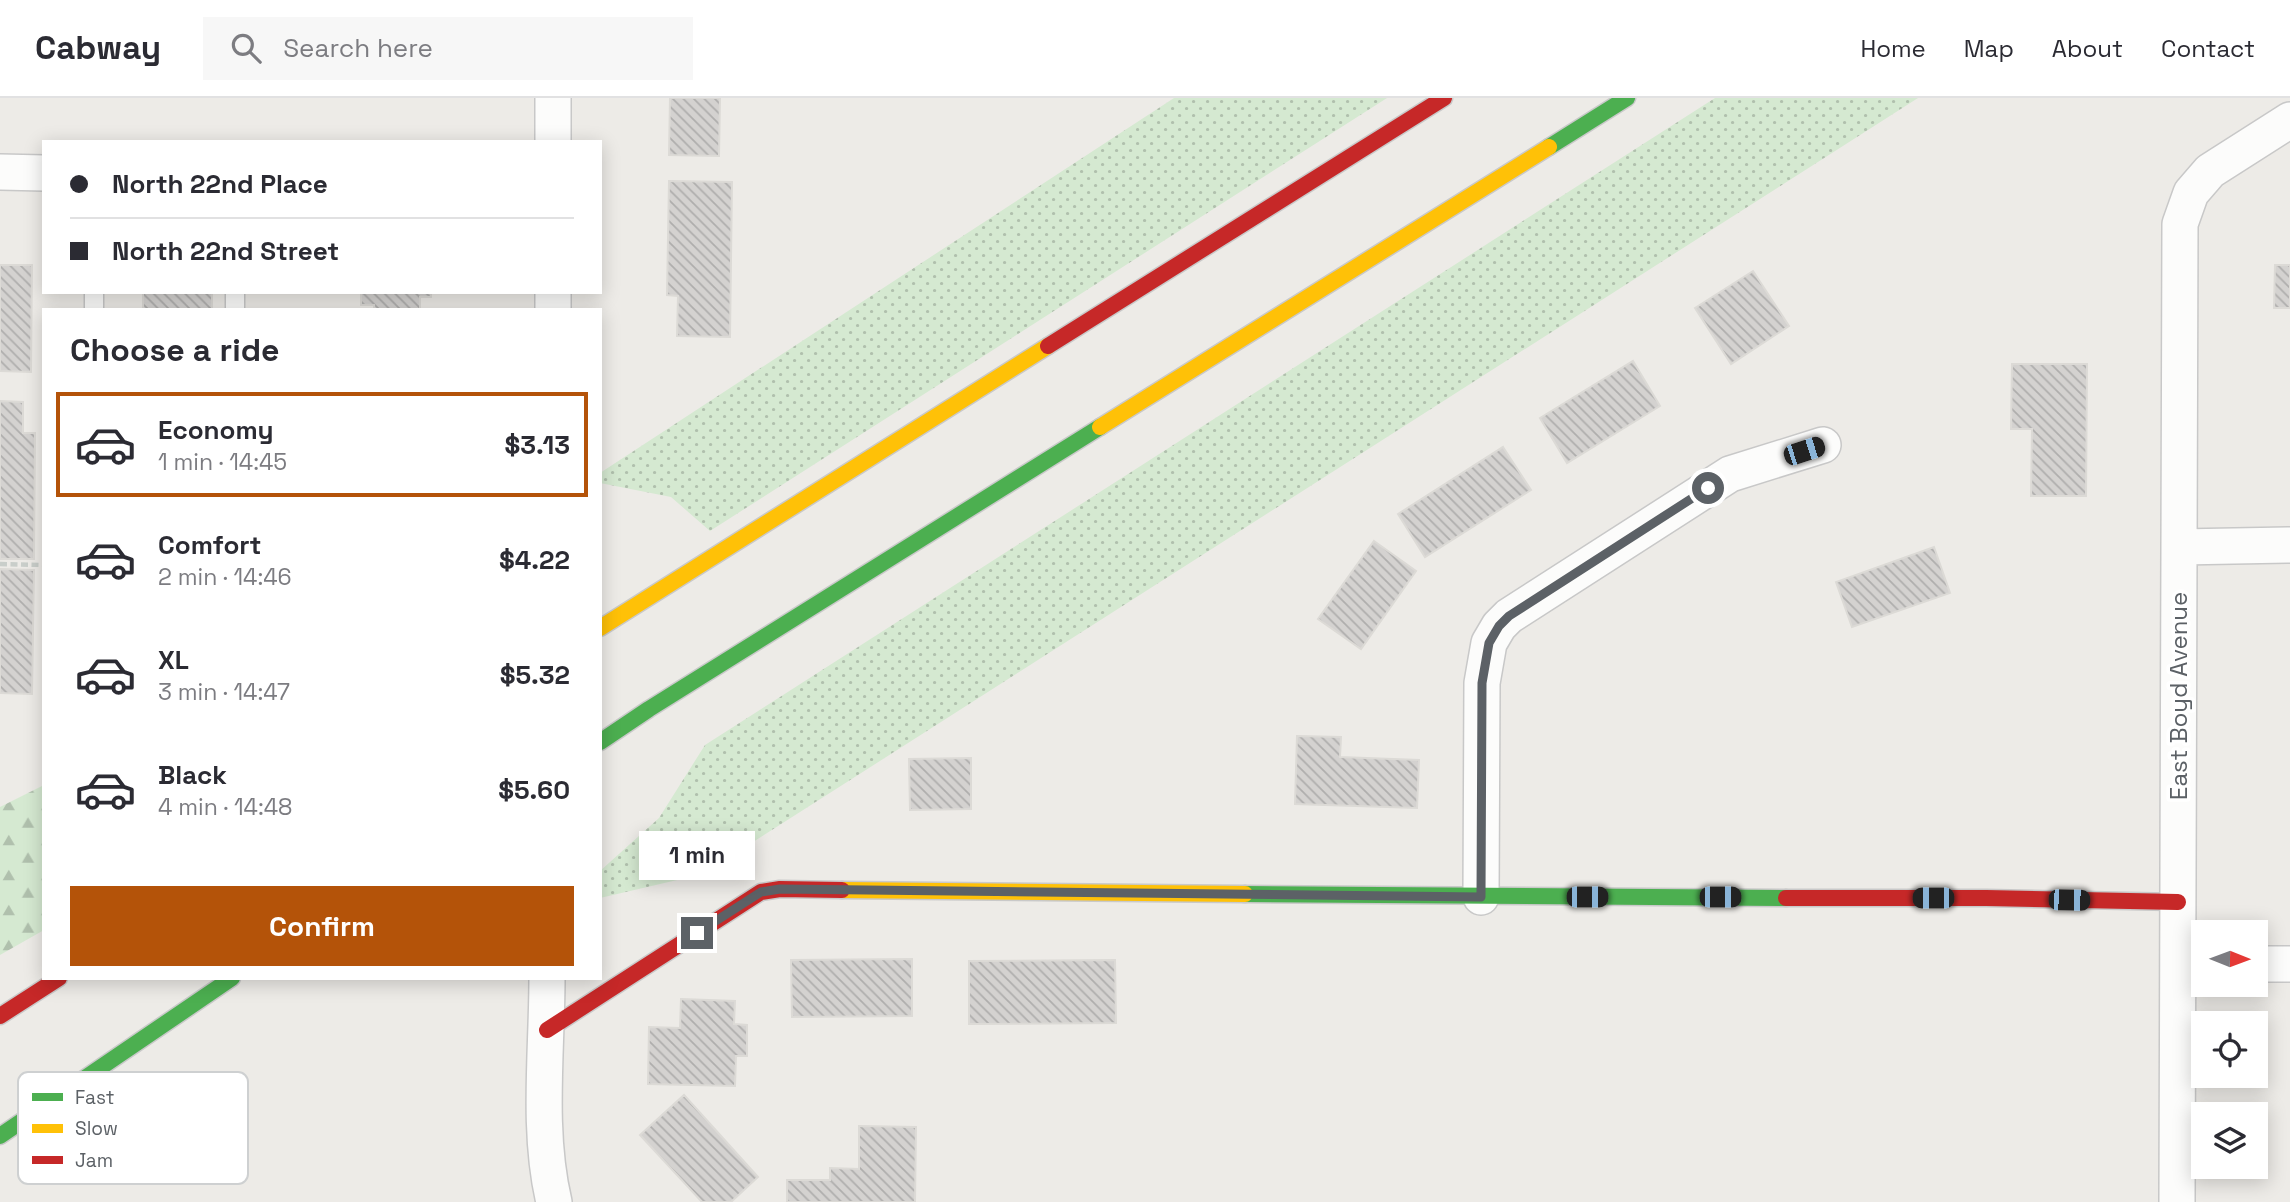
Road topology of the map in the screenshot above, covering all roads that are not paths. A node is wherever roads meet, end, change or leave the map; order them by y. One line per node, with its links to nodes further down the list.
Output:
1 (553, 98): 5 (street)
2 (1444, 98): 11 (main road)
3 (1627, 98): 12 (main road)
4 (2290, 120): 10 (street, East Boyd Avenue)
5 (553, 140)
6 (0, 172): 7 (street)
7 (42, 173)
8 (1823, 445): 13 (street)
9 (2290, 545): 10 (street)
10 (2180, 547): 14 (street, East Boyd Avenue)
11 (602, 627)
12 (602, 741)
13 (1481, 897): 14 (main road); 24 (main road)
14 (2178, 902): 15 (street, East Boyd Avenue)
15 (2191, 963): 29 (street, East Boyd Avenue)
16 (2268, 964): 17 (street)
17 (2290, 964)
18 (42, 973): 22 (main road)
19 (56, 980): 23 (main road)
20 (229, 980): 25 (main road)
21 (547, 980): 24 (street)
22 (11, 990)
23 (0, 1016)
24 (547, 1030): 28 (street)
25 (94, 1072)
26 (18, 1124): 27 (main road)
27 (0, 1136)
28 (554, 1202)
29 (2177, 1202)

